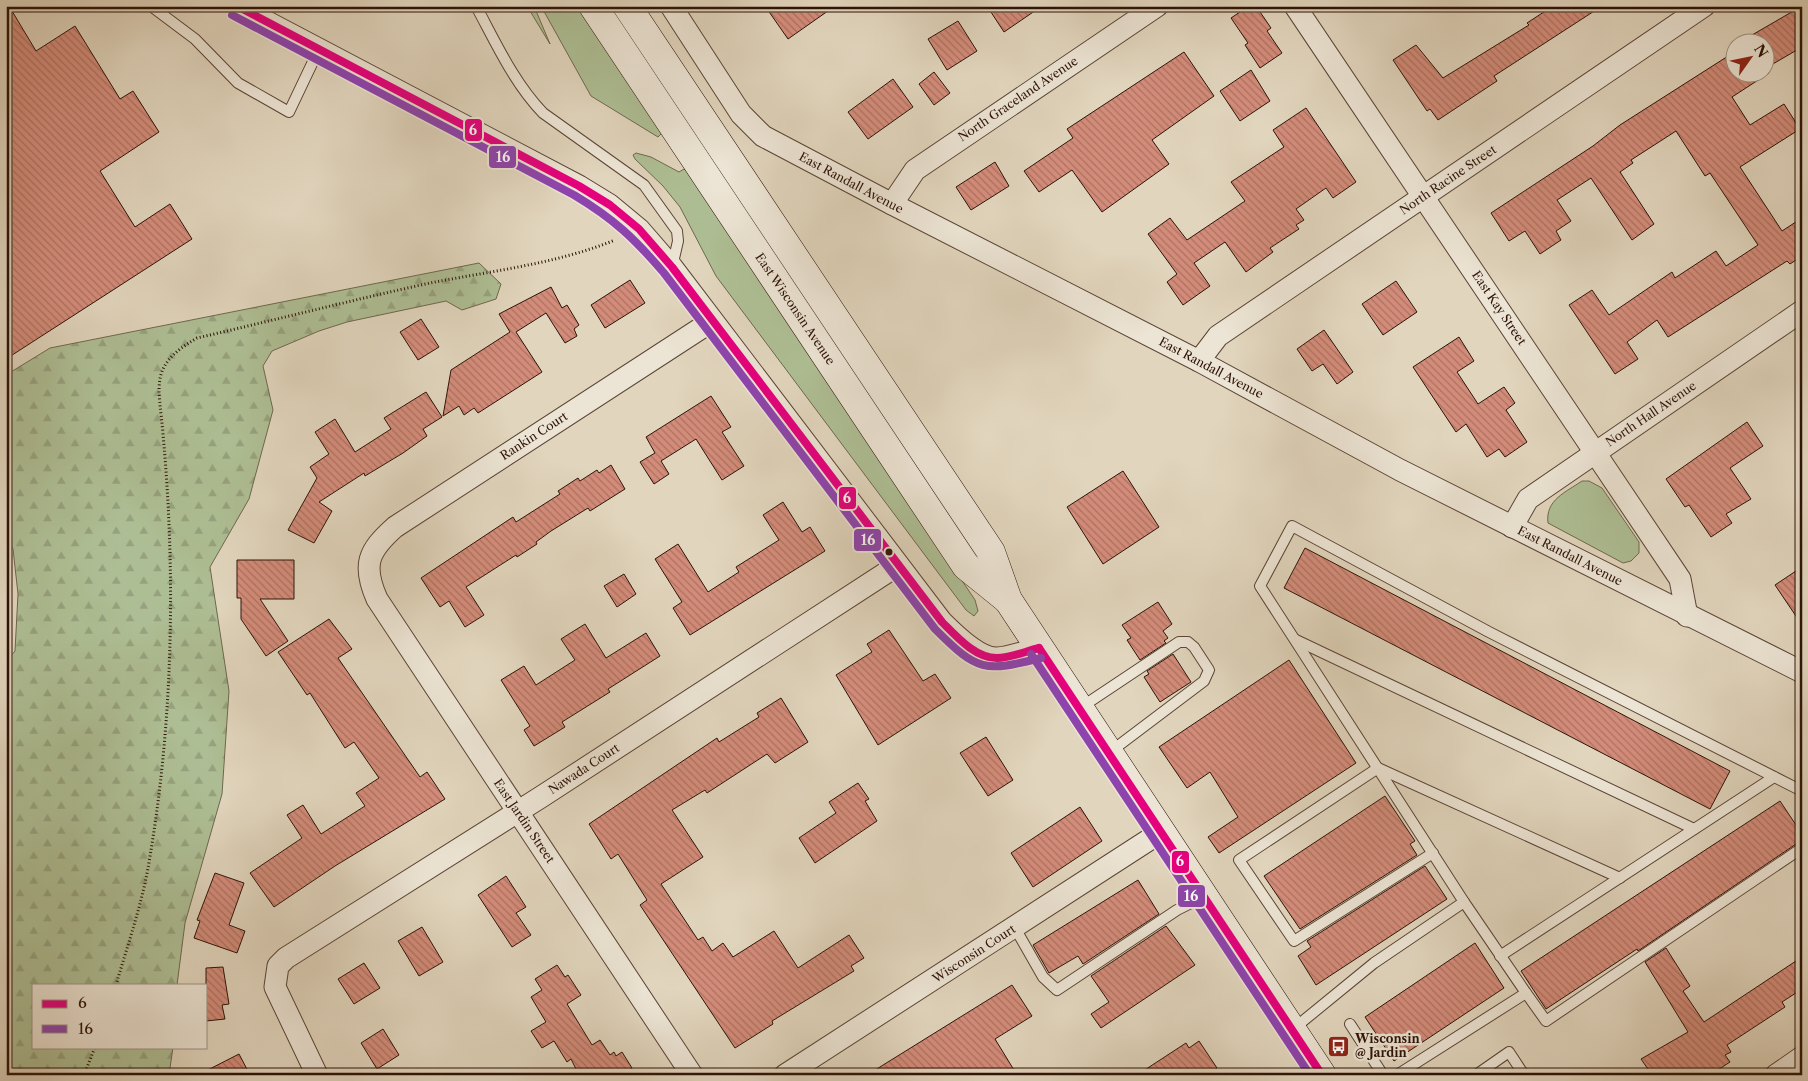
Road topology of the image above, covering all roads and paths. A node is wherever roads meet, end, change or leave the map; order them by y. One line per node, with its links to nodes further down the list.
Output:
1 (152, 6): 10 (lane)
2 (237, 6): 10 (street)
3 (476, 6): 14 (lane)
4 (593, 6): 22 (main road, East Wisconsin Avenue)
5 (627, 6): 22 (main road, East Wisconsin Avenue)
6 (671, 6): 12 (street, East Randall Avenue)
7 (1157, 6): 12 (street, North Graceland Avenue)
8 (1295, 6): 11 (street, East Kay Street)
9 (1704, 6): 11 (street, North Racine Street)
10 (319, 49): 14 (street)
11 (1423, 196): 17 (street, North Racine Street); 18 (street, East Kay Street)
12 (892, 204): 17 (street, East Randall Avenue)
13 (614, 240): 42 (path)
14 (672, 267): 16 (street)
15 (1802, 311): 18 (street, North Hall Avenue)
16 (712, 321): 20 (street, Rankin Court); 21 (street)
17 (1199, 361): 19 (street, East Randall Avenue)
18 (1595, 452): 19 (street, North Hall Avenue); 23 (street, East Kay Street)
19 (1512, 527): 23 (street, East Randall Avenue)
20 (369, 563): 32 (street, East Jardin Street)
21 (898, 565): 25 (street); 32 (street, Nawada Court)
22 (1008, 600): 25 (main road, East Wisconsin Avenue)
23 (1687, 616): 26 (street, East Randall Avenue)
24 (1295, 640): 29 (lane); 30 (lane); 33 (lane)
25 (1039, 648): 27 (main road, East Wisconsin Avenue)
26 (1802, 672)
27 (1079, 708): 28 (main road, East Wisconsin Avenue); 28 (lane)
28 (1108, 753): 34 (main road, East Wisconsin Avenue)
29 (1378, 768): 36 (lane); 36 (lane); 37 (lane)
30 (1774, 777): 31 (lane); 33 (lane)
31 (1802, 792)
32 (517, 812): 50 (street, Nawada Court); 51 (street, East Jardin Street)
33 (1694, 829): 37 (lane)
34 (1161, 832): 38 (main road, East Wisconsin Avenue); 40 (street, Wisconsin Court)
35 (1802, 848): 43 (lane)
36 (1432, 853): 39 (lane)
37 (1620, 878): 41 (lane)
38 (1204, 897): 40 (lane); 45 (main road, East Wisconsin Avenue)
39 (1464, 902): 41 (lane); 45 (lane)
40 (1014, 928): 52 (street, Wisconsin Court)
41 (1500, 956): 43 (lane)
42 (116, 984)
43 (1526, 993): 54 (lane)
44 (1350, 1024): 53 (lane)
45 (1292, 1031): 48 (main road, East Wisconsin Avenue)
46 (95, 1048): 49 (path)
47 (1802, 1057): 57 (street)
48 (1313, 1072)
49 (84, 1075)
50 (316, 1075)
51 (692, 1075)
52 (786, 1075)
53 (1383, 1075)
54 (1397, 1075)
55 (1476, 1075): 56 (lane)
56 (1524, 1075)
57 (1776, 1075)

